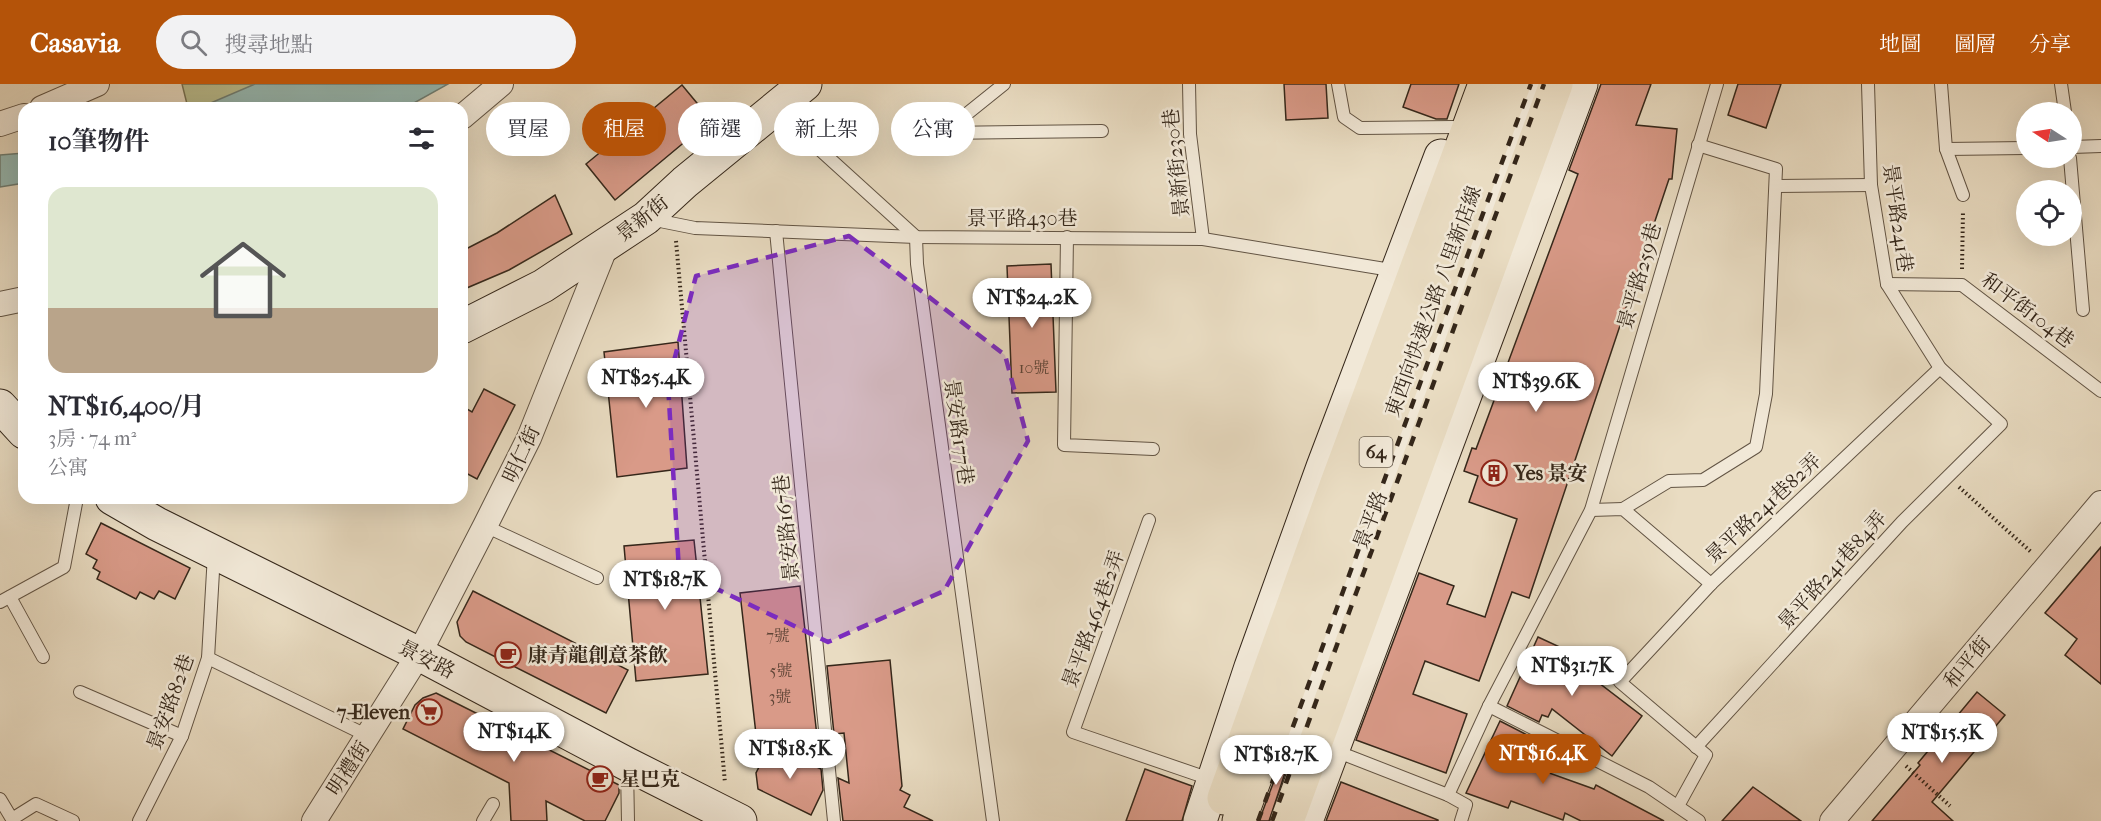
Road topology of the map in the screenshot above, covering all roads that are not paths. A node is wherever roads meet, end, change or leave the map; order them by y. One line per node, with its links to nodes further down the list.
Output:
1 (97, 84): 17 (street)
2 (501, 84): 21 (street)
3 (805, 84): 18 (main road, 景新街)
4 (1004, 84): 25 (lane)
5 (1189, 84): 40 (lane, 景新街230巷)
6 (1338, 84): 24 (lane)
7 (1468, 84): 24 (main road)
8 (1485, 84): 87 (highway)
9 (1514, 84): 88 (highway, 東西向快速公路 八里新店線 / 64)
10 (1535, 84): 89 (main road, 景平路)
11 (1556, 84): 90 (highway, 64)
12 (1581, 84): 71 (main road)
13 (1717, 84): 26 (lane, 景平路259巷)
14 (1868, 84): 33 (lane, 景平路241巷)
15 (1941, 84): 30 (lane)
16 (2061, 84): 19 (lane)
17 (56, 102)
18 (783, 102)
19 (2064, 102)
20 (774, 109): 36 (main road, 景新街)
21 (468, 112)
22 (18, 118): 23 (street)
23 (0, 124)
24 (1453, 127): 42 (main road)
25 (1101, 130)
26 (1698, 145): 34 (lane); 56 (lane, 景平路259巷)
27 (2101, 146): 28 (lane)
28 (2082, 147)
29 (2016, 148): 30 (lane)
30 (1946, 149): 35 (lane)
31 (826, 156): 38 (lane)
32 (2071, 168): 46 (lane)
33 (1871, 185): 34 (lane); 43 (lane, 景平路241巷)
34 (1776, 186): 55 (lane)
35 (1963, 195)
36 (660, 222): 37 (lane, 景平路430巷); 41 (main road, 景新街)
37 (776, 231): 38 (lane, 景平路430巷); 84 (lane, 景安路167巷)
38 (916, 237): 39 (lane, 景平路430巷); 85 (lane, 景安路177巷)
39 (1067, 237): 40 (lane, 景平路430巷); 51 (lane)
40 (1203, 239): 42 (lane, 景平路430巷)
41 (606, 246): 47 (main road, 景新街); 58 (street, 明仁街)
42 (1397, 271): 73 (main road)
43 (1887, 284): 48 (lane, 景平路241巷); 49 (lane, 和平街104巷)
44 (18, 300): 45 (street)
45 (0, 304)
46 (2083, 310)
47 (468, 324)
48 (1940, 368): 50 (lane, 景平路241巷); 61 (lane, 景平路241巷82弄)
49 (2101, 391)
50 (2001, 424): 70 (lane, 景平路241巷84弄)
51 (1154, 449)
52 (2101, 503): 94 (street, 和平街)
53 (76, 504): 62 (lane)
54 (122, 504): 59 (main road, 景安路)
55 (1623, 508): 56 (lane); 61 (lane)
56 (1591, 510): 67 (lane, 景平路259巷)
57 (1149, 520): 73 (lane, 景平路464巷2弄)
58 (485, 526): 60 (lane); 63 (street, 明仁街)
59 (214, 552): 63 (main road, 景安路); 65 (lane, 景安路82巷)
60 (597, 578)
61 (1711, 584): 70 (lane, 景平路241巷82弄)
62 (5, 599): 64 (lane)
63 (418, 654): 69 (street, 明禮街); 72 (main road, 景安路)
64 (43, 657)
65 (208, 658): 68 (lane, 景安路82巷); 69 (lane)
66 (80, 692): 68 (lane)
67 (1489, 706): 74 (lane, 景平路259巷); 77 (lane)
68 (182, 736): 80 (lane, 景安路82巷)
69 (368, 736): 81 (street, 明禮街)
70 (1696, 747): 77 (lane)
71 (1333, 750): 74 (lane); 91 (main road)
72 (627, 764): 78 (main road, 景安路); 83 (lane)
73 (1213, 780): 86 (main road)
74 (1448, 795): 92 (lane)
75 (0, 799): 79 (lane)
76 (493, 804): 82 (lane)
77 (1678, 806): 93 (lane)
78 (734, 817)
79 (73, 821)
80 (140, 821)
81 (314, 821)
82 (483, 821)
83 (628, 821)
84 (834, 821)
85 (993, 821)
86 (1200, 821)
87 (1216, 821)
88 (1239, 821)
89 (1255, 821)
90 (1287, 821)
91 (1306, 821)
92 (1461, 821)
93 (1699, 821)
94 (1832, 821)

